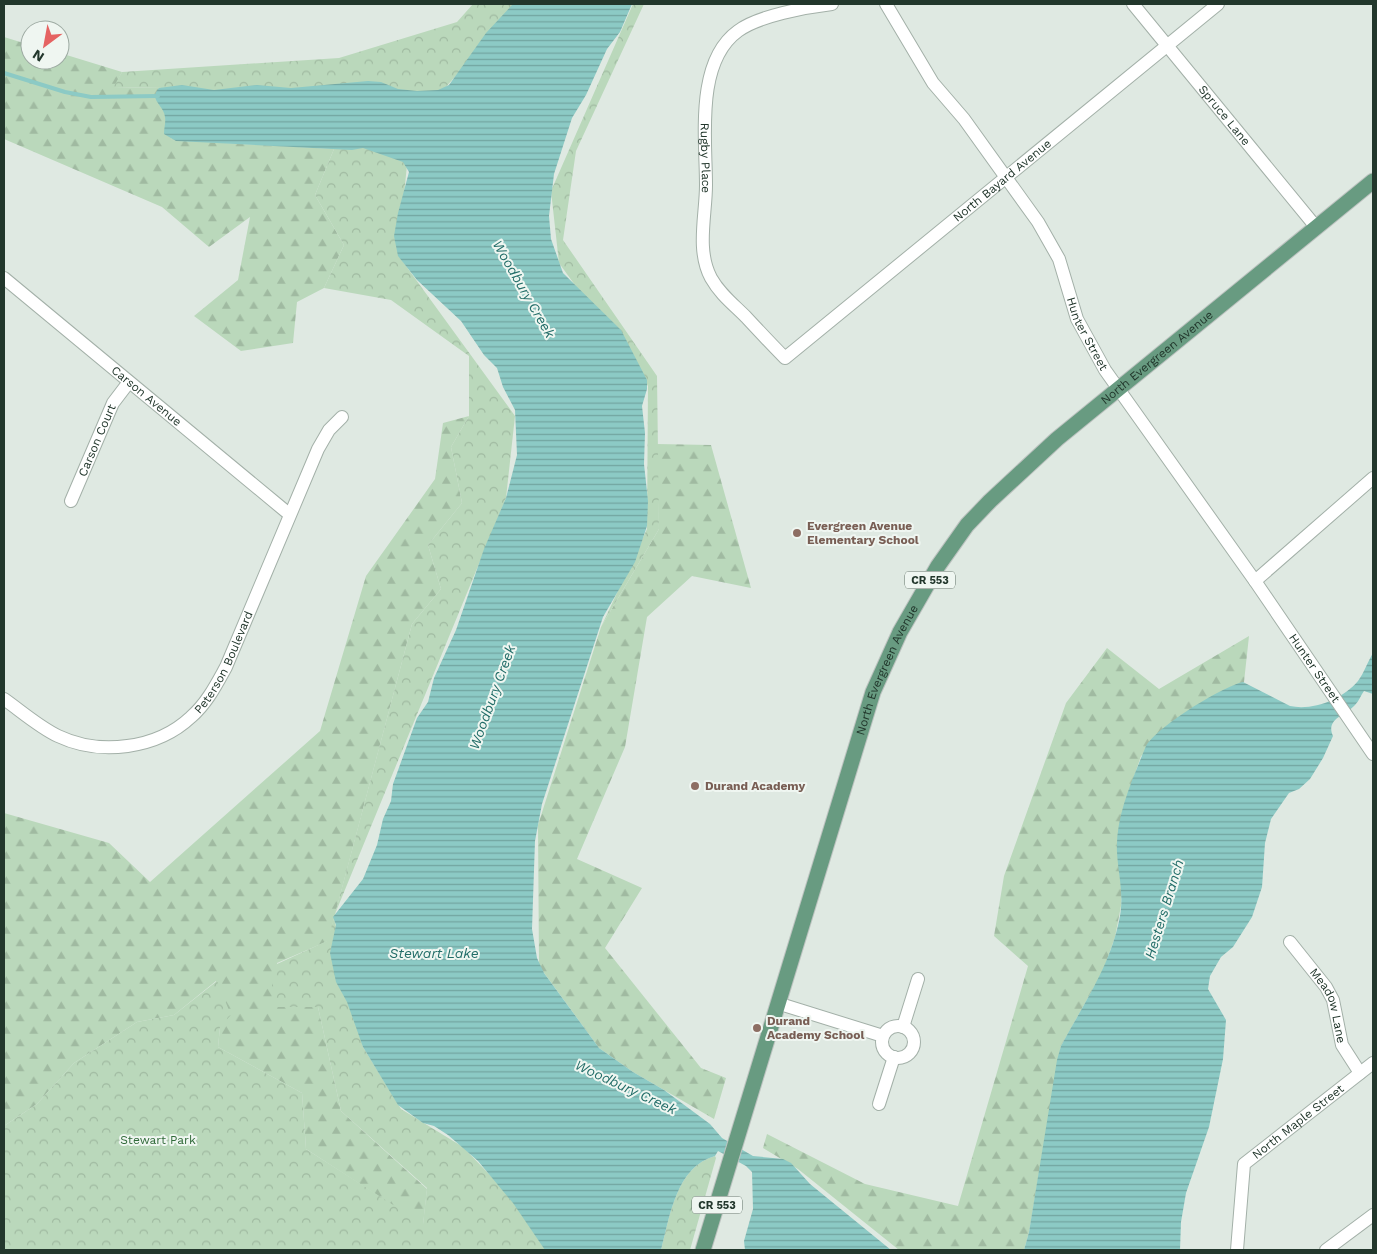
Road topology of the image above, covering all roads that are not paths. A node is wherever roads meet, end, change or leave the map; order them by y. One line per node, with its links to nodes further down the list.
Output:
1 (832, 4): 10 (street, Rugby Place)
2 (886, 4): 6 (street, Hunter Street)
3 (1133, 4): 5 (street, Spruce Lane)
4 (1218, 4): 5 (street, North Bayard Avenue)
5 (1167, 45): 6 (street, North Bayard Avenue); 8 (street, Spruce Lane)
6 (1007, 177): 10 (street, North Bayard Avenue); 12 (street, Hunter Street)
7 (1373, 181): 8 (main road, North Evergreen Avenue / CR 553)
8 (1316, 227): 12 (main road, North Evergreen Avenue / CR 553)
9 (4, 278): 11 (street, Carson Avenue)
10 (788, 356)
11 (129, 382): 15 (street, Carson Court); 16 (street, Carson Avenue)
12 (1120, 390): 17 (street, Hunter Street); 22 (main road, North Evergreen Avenue / CR 553)
13 (342, 417): 16 (street, Peterson Boulevard)
14 (1373, 478): 17 (street)
15 (71, 501)
16 (289, 514): 18 (street, Peterson Boulevard)
17 (1255, 581): 19 (street, Hunter Street)
18 (4, 699)
19 (1373, 754)
20 (1290, 942): 27 (street, Meadow Lane)
21 (918, 979): 23 (street)
22 (777, 1003): 24 (street); 30 (main road, North Evergreen Avenue / CR 553)
23 (903, 1027): 24 (street); 25 (street)
24 (883, 1036): 25 (street)
25 (894, 1057): 28 (street)
26 (1373, 1063): 27 (street, North Maple Street)
27 (1360, 1073): 31 (street, North Maple Street)
28 (879, 1104)
29 (1373, 1215): 32 (street)
30 (703, 1250)
31 (1237, 1250)
32 (1326, 1250)

